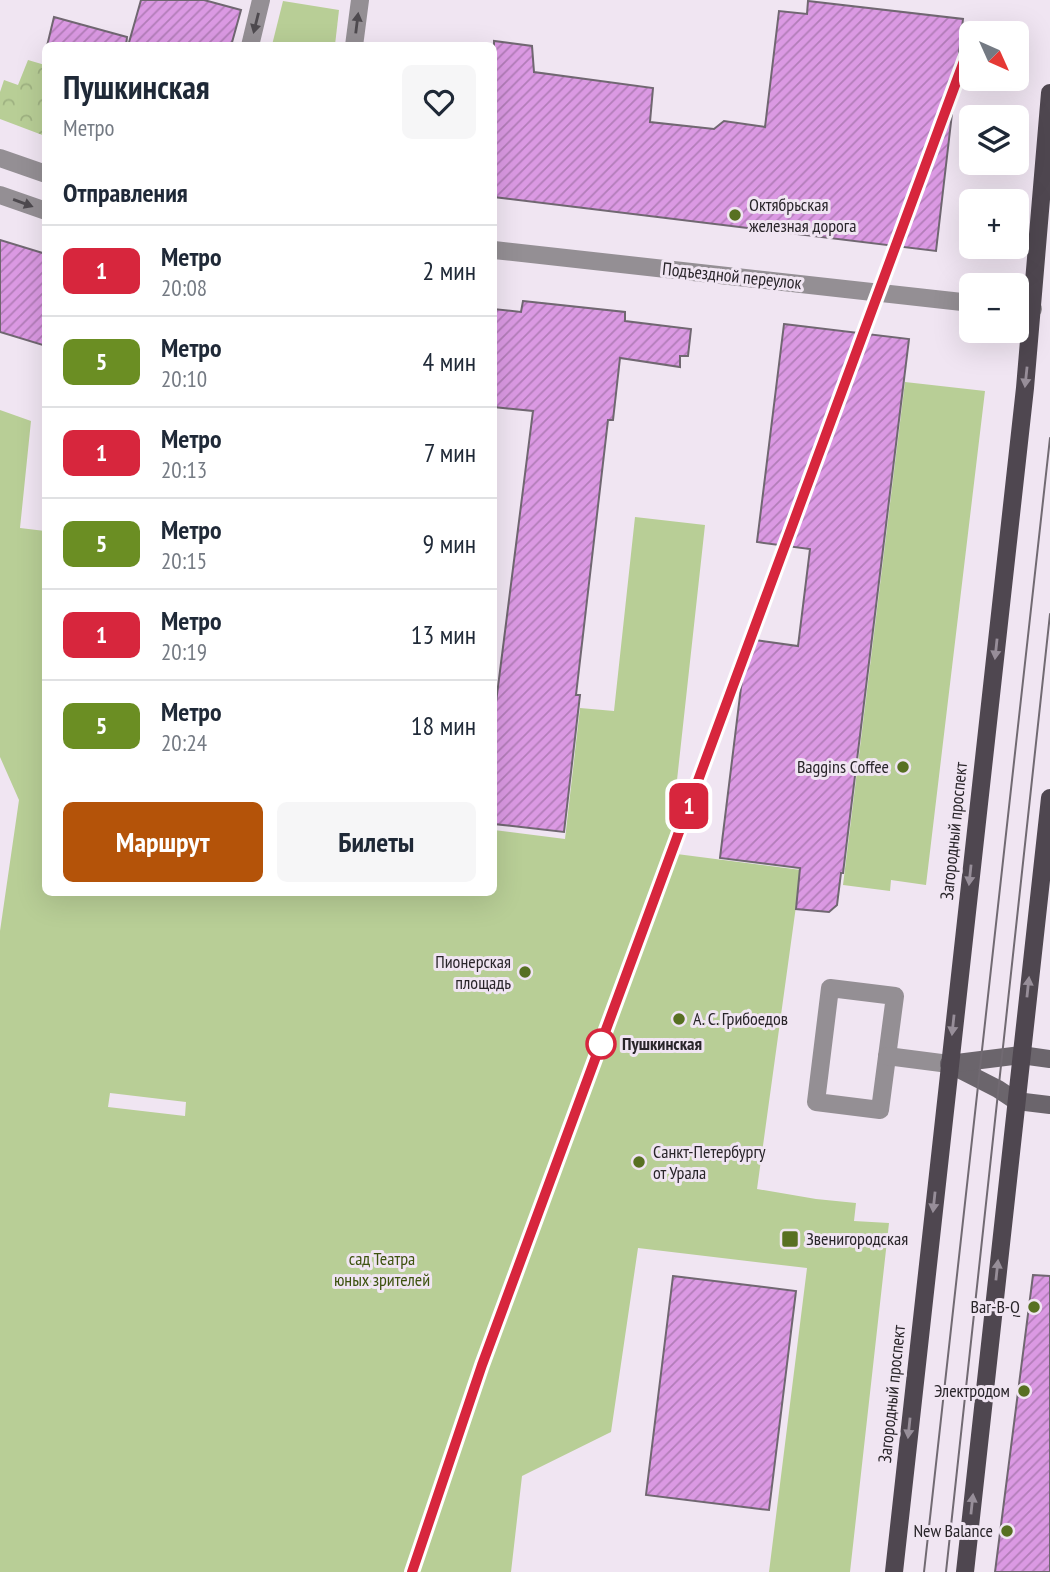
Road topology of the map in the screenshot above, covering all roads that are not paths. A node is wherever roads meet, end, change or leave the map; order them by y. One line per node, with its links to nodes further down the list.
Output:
1 (261, 0): 3 (street, one-way to 3)
2 (360, 0): 4 (street, one-way to 2)
3 (251, 42)
4 (355, 42)
5 (1050, 93): 11 (main road, Загородный проспект)
6 (0, 158): 7 (street)
7 (42, 173)
8 (0, 195): 9 (street, one-way to 9)
9 (42, 211)
10 (497, 250): 12 (street, Подъездной переулок)
11 (1029, 274)
12 (959, 302)
13 (1022, 343): 18 (main road, Загородный проспект, one-way to 18)
14 (1050, 798): 15 (main road, one-way to 14)
15 (1021, 1055): 17 (main road); 18 (main road); 19 (main road)
16 (887, 1056): 16 (street); 18 (street)
17 (1050, 1059)
18 (949, 1064): 19 (main road); 21 (main road, Загородный проспект, one-way to 21)
19 (1016, 1101): 20 (main road); 22 (main road, one-way to 19)
20 (1050, 1105)
21 (894, 1572)
22 (965, 1572)

